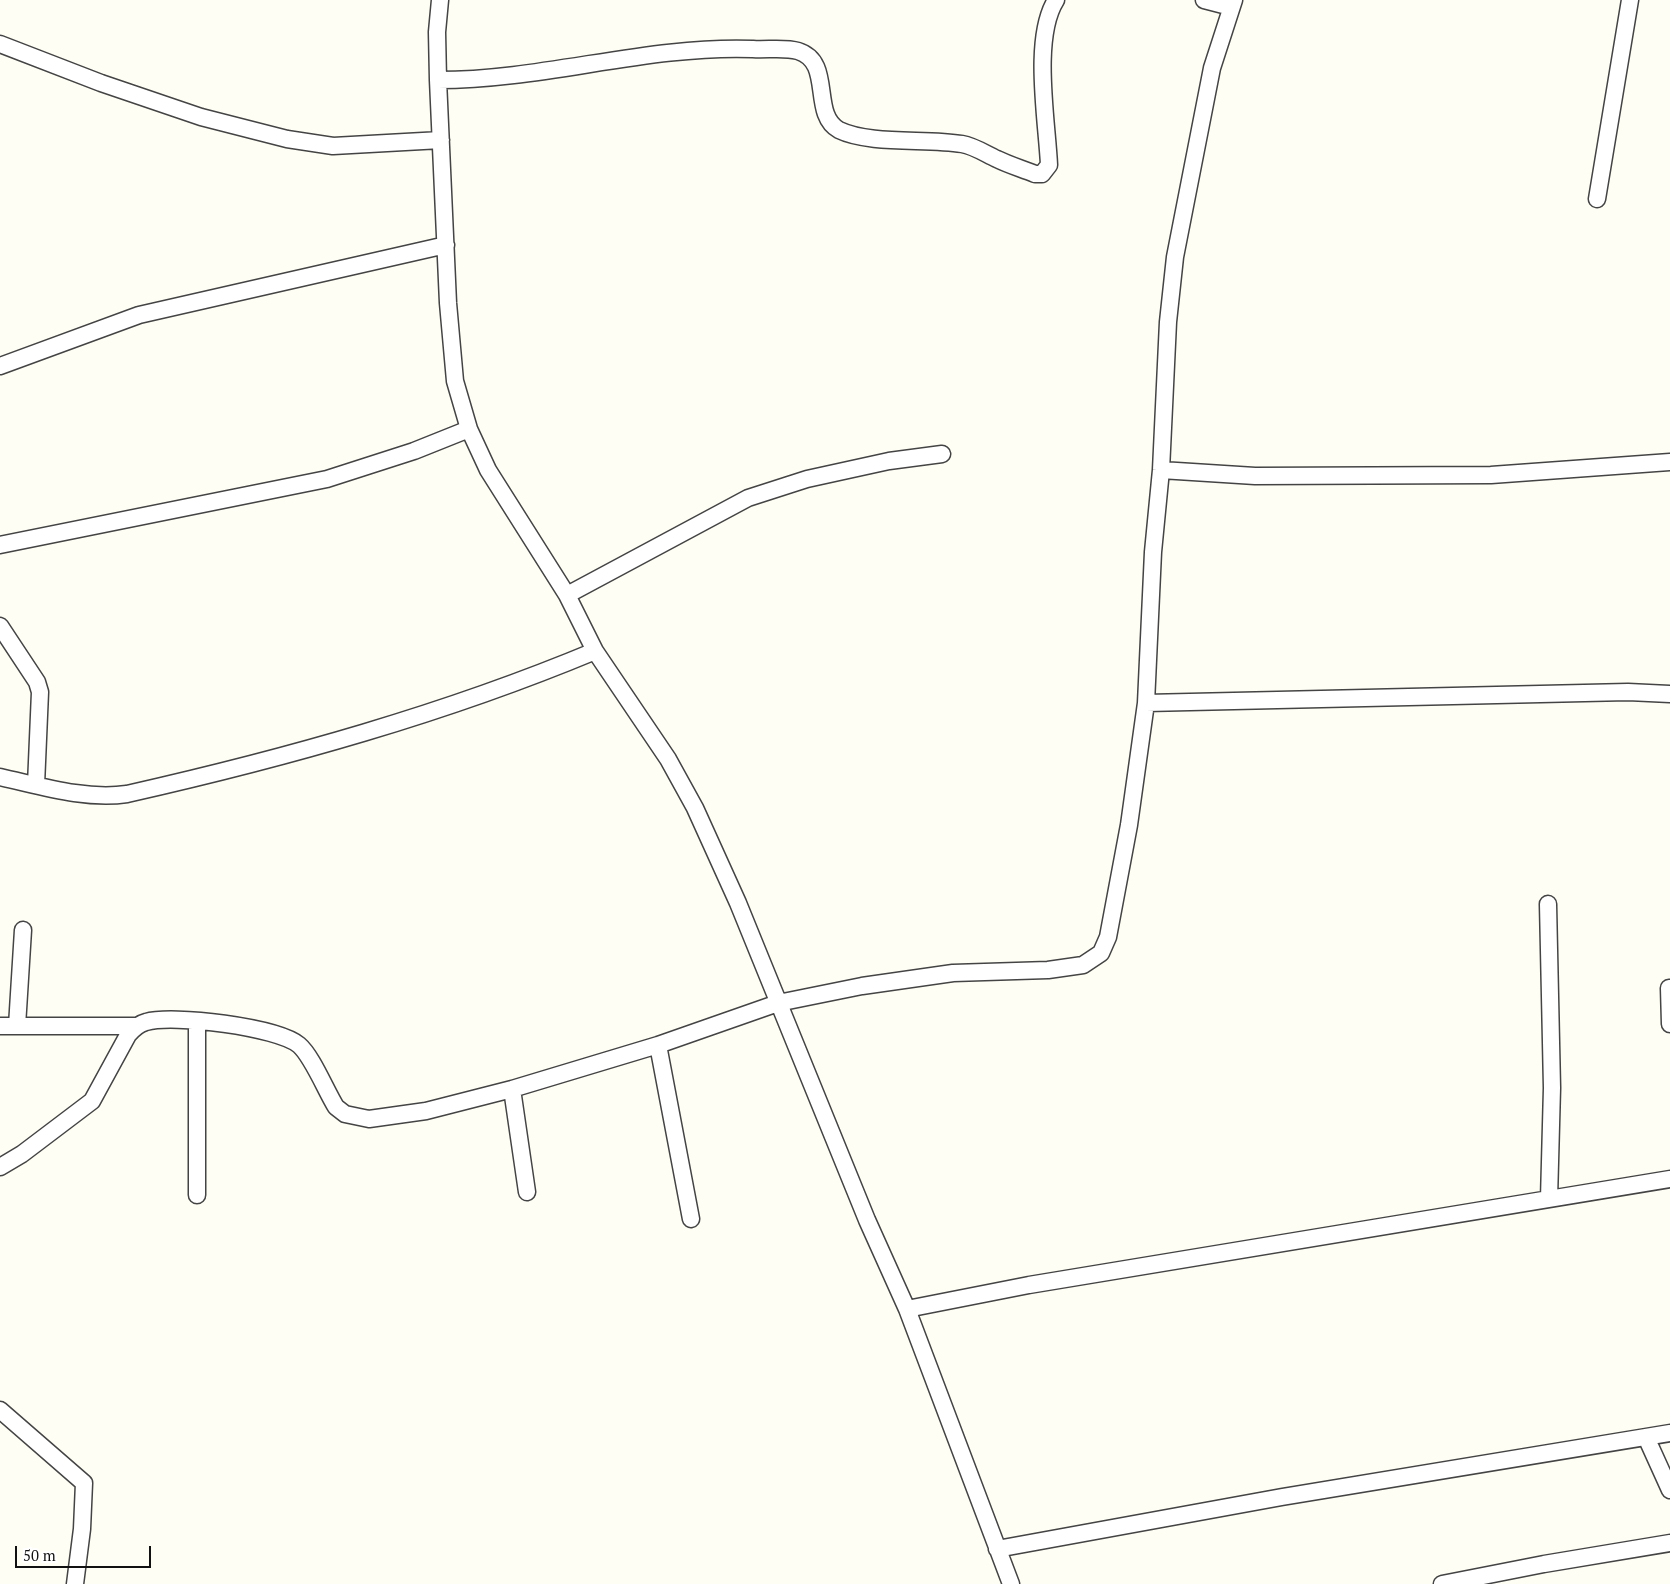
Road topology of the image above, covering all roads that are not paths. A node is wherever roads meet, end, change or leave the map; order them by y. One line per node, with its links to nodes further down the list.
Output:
1 (440, 0): 7 (street)
2 (1056, 0): 7 (street)
3 (1204, 0): 5 (street)
4 (1630, 0): 9 (street)
5 (1232, 4): 15 (street)
6 (0, 44): 8 (street)
7 (438, 80): 8 (street)
8 (441, 140): 10 (street)
9 (1596, 199)
10 (446, 245): 11 (street); 12 (street)
11 (0, 366)
12 (469, 429): 16 (street); 17 (street)
13 (942, 454): 17 (street)
14 (1670, 462): 15 (street)
15 (1161, 470): 21 (street)
16 (0, 545)
17 (567, 595): 19 (street)
18 (0, 626): 23 (street)
19 (595, 651): 23 (street); 27 (street)
20 (1670, 694): 21 (street)
21 (1146, 703): 27 (street)
22 (0, 777): 23 (street)
23 (36, 785)
24 (1548, 904): 39 (street)
25 (23, 930): 31 (street)
26 (1669, 988): 29 (street)
27 (778, 1003): 33 (street); 41 (street)
28 (197, 1022): 32 (street); 34 (street); 38 (street)
29 (1670, 1024)
30 (0, 1026): 31 (street)
31 (17, 1026): 32 (street)
32 (136, 1026): 35 (street)
33 (658, 1045): 34 (street); 40 (street)
34 (512, 1089): 37 (street)
35 (0, 1167)
36 (1670, 1179): 39 (street)
37 (527, 1192)
38 (197, 1195)
39 (1549, 1199): 41 (street)
40 (691, 1218)
41 (907, 1310): 47 (street)
42 (0, 1410): 48 (street)
43 (1670, 1433): 44 (street)
44 (1646, 1437): 45 (street); 47 (street)
45 (1670, 1490)
46 (1670, 1544): 50 (street)
47 (997, 1549): 49 (street)
48 (75, 1584)
49 (1011, 1584)
50 (1442, 1584)

